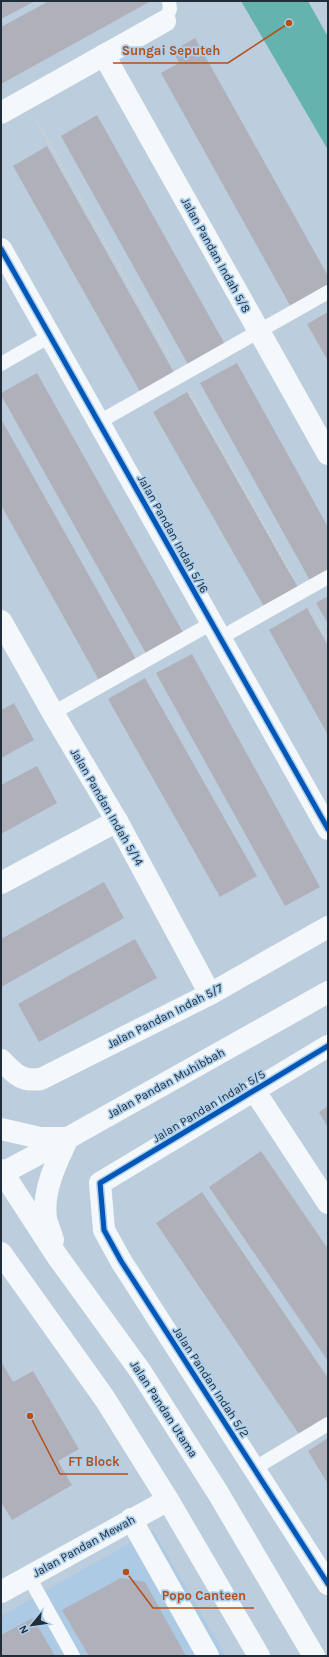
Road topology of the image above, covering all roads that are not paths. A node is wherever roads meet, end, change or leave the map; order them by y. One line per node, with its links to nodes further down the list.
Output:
1 (167, 11): 2 (street)
2 (104, 55): 3 (street); 6 (street, Jalan Pandan Indah 5/8)
3 (1, 113)
4 (1, 249): 7 (street, Jalan Pandan Indah 5/16)
5 (328, 292): 6 (lane)
6 (259, 331): 9 (lane); 10 (street, Jalan Pandan Indah 5/8)
7 (50, 336): 8 (lane); 9 (street, Jalan Pandan Indah 5/16)
8 (1, 364)
9 (99, 422): 13 (street, Jalan Pandan Indah 5/16)
10 (328, 454)
11 (328, 577): 13 (lane)
12 (1, 621): 14 (street, Jalan Pandan Indah 5/14)
13 (216, 631): 15 (lane); 17 (street, Jalan Pandan Indah 5/16)
14 (7, 646): 15 (street, Jalan Pandan Indah 5/14)
15 (53, 713): 16 (street, Jalan Pandan Indah 5/14)
16 (117, 821): 18 (street); 21 (street, Jalan Pandan Indah 5/14)
17 (328, 829)
18 (1, 883)
19 (328, 927): 21 (street, Jalan Pandan Indah 5/7)
20 (328, 992): 26 (street, Jalan Pandan Muhibbah)
21 (210, 994): 23 (street, Jalan Pandan Indah 5/7)
22 (328, 1046): 24 (street, Jalan Pandan Indah 5/5)
23 (1, 1060)
24 (254, 1090): 28 (street, Jalan Pandan Indah 5/5); 29 (street)
25 (1, 1129): 26 (street)
26 (68, 1138): 27 (street, Jalan Pandan Muhibbah); 31 (street)
27 (1, 1173): 31 (street, Jalan Pandan Utama)
28 (100, 1183): 33 (street, Jalan Pandan Indah 5/2)
29 (328, 1203)
30 (1, 1253): 34 (street)
31 (57, 1256): 42 (street, Jalan Pandan Utama)
32 (328, 1424): 33 (lane)
33 (255, 1468): 37 (street, Jalan Pandan Indah 5/2)
34 (168, 1500): 35 (street, Jalan Pandan Mewah); 41 (street)
35 (132, 1519): 36 (street, Jalan Pandan Mewah); 40 (street)
36 (29, 1577): 38 (street, Jalan Pandan Mewah); 39 (lane)
37 (328, 1584)
38 (1, 1592)
39 (73, 1656)
40 (208, 1656)
41 (259, 1656)
42 (314, 1656)

